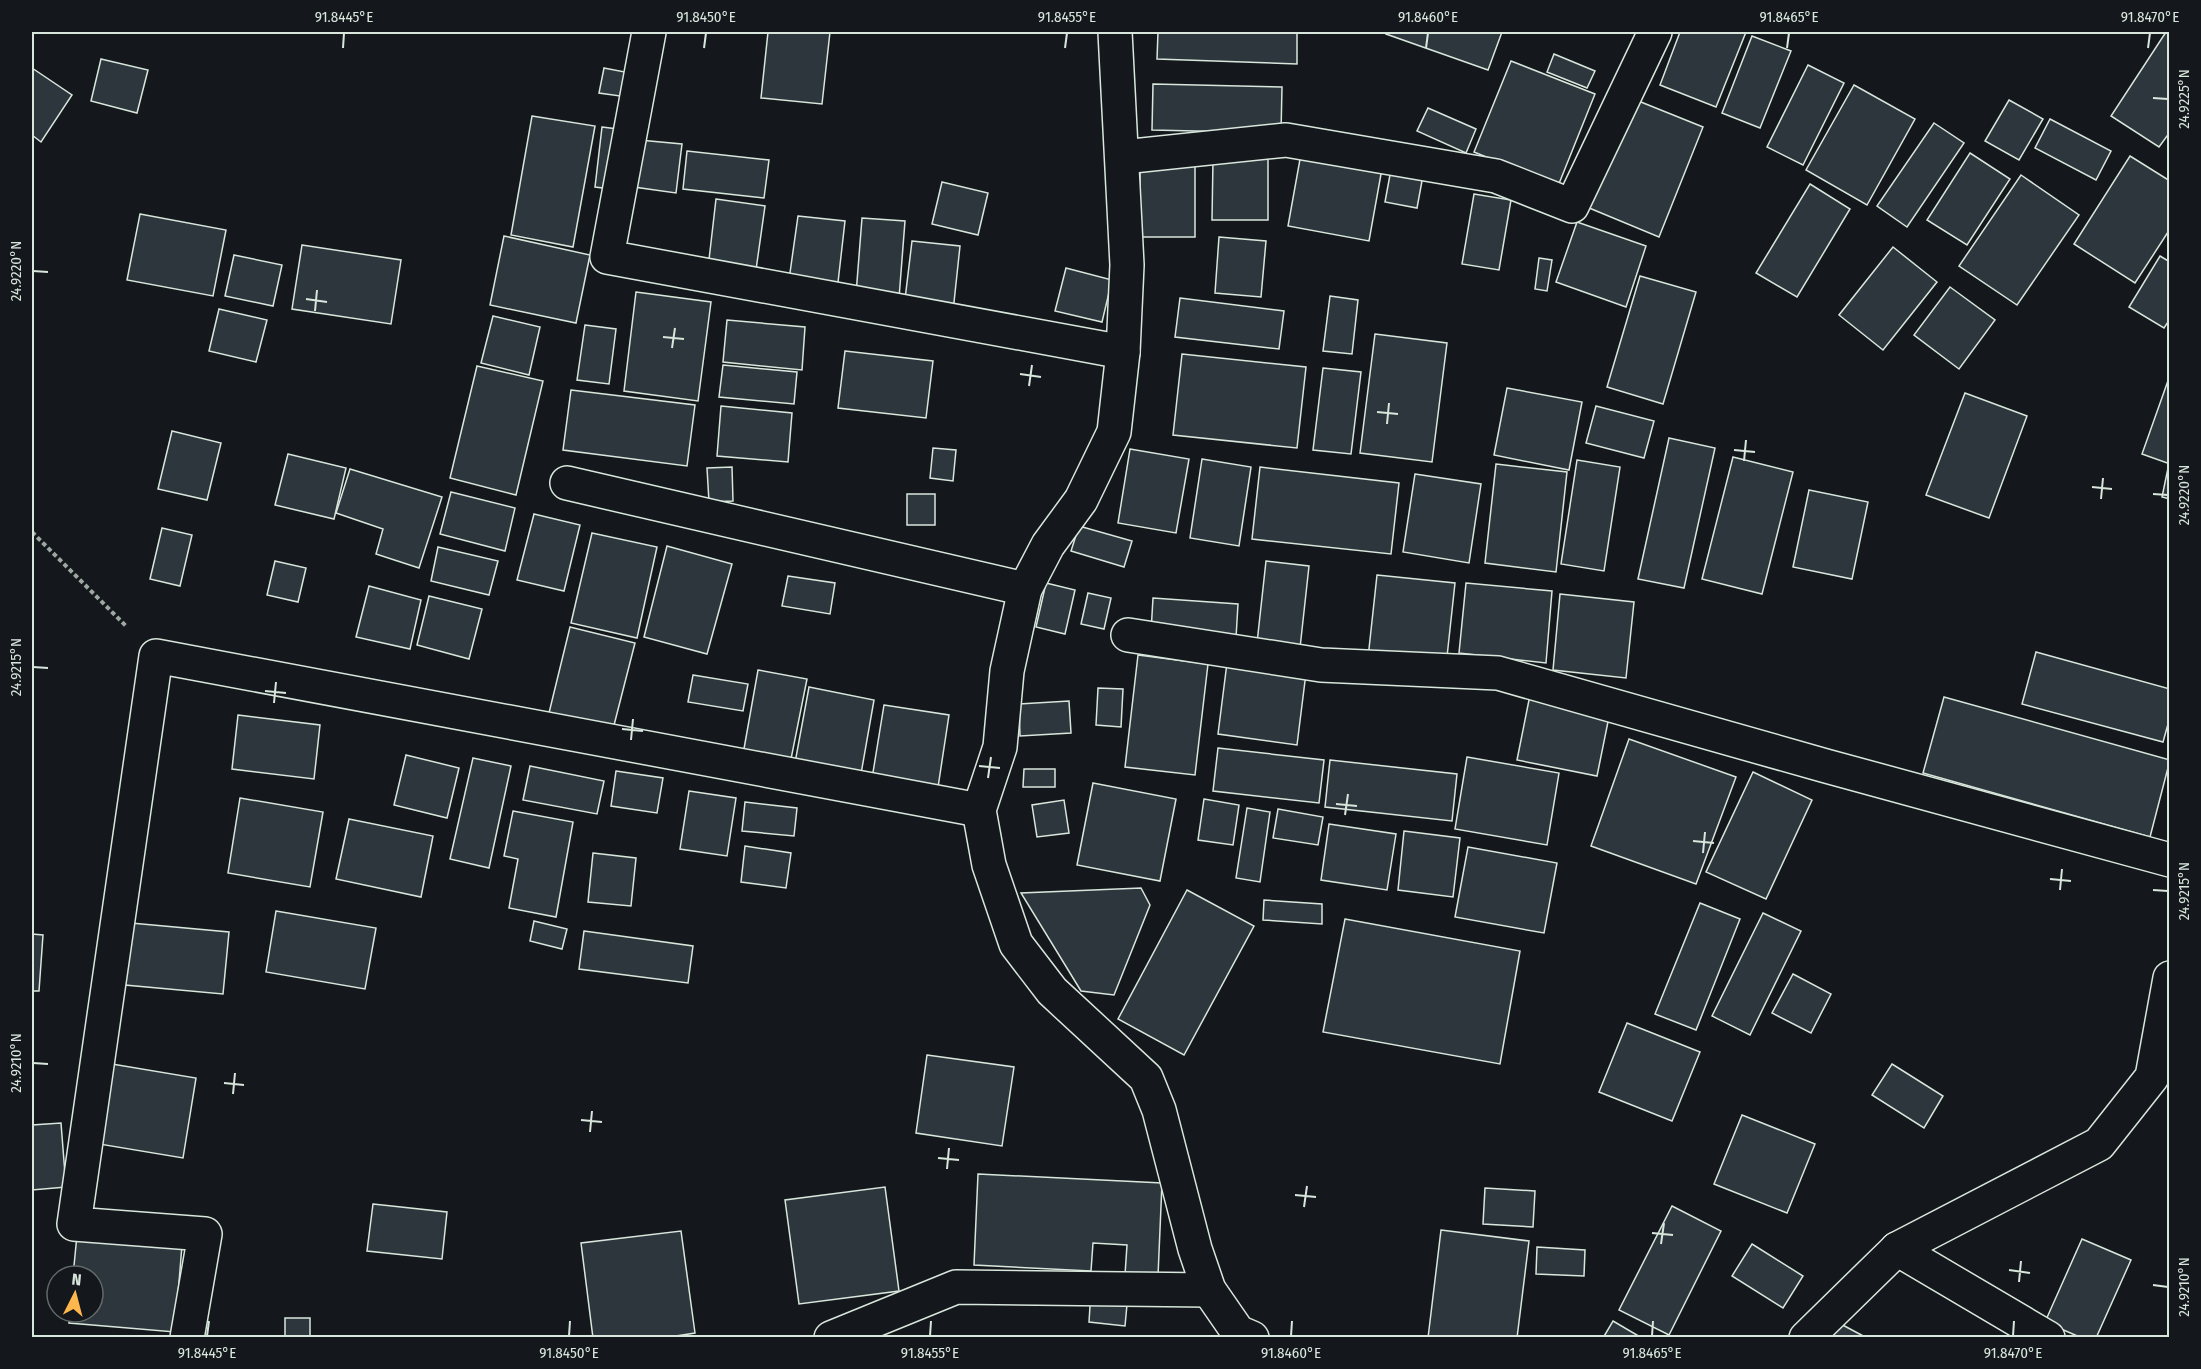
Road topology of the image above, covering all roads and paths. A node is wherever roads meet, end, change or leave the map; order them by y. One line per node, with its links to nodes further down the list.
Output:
1 (649, 32): 5 (street)
2 (1115, 32): 4 (street)
3 (1655, 32): 4 (street)
4 (1123, 157): 5 (street)
5 (1123, 352): 8 (street)
6 (567, 483): 8 (street)
7 (32, 532): 10 (path)
8 (1025, 589): 11 (street)
9 (1128, 635): 12 (street)
10 (156, 656): 11 (street); 16 (street)
11 (979, 810): 15 (street)
12 (2169, 860)
13 (2169, 978): 14 (street)
14 (1897, 1249): 19 (street); 20 (street)
15 (1209, 1290): 17 (street); 18 (street)
16 (187, 1338)
17 (831, 1338)
18 (1252, 1338)
19 (1806, 1338)
20 (2048, 1338)

